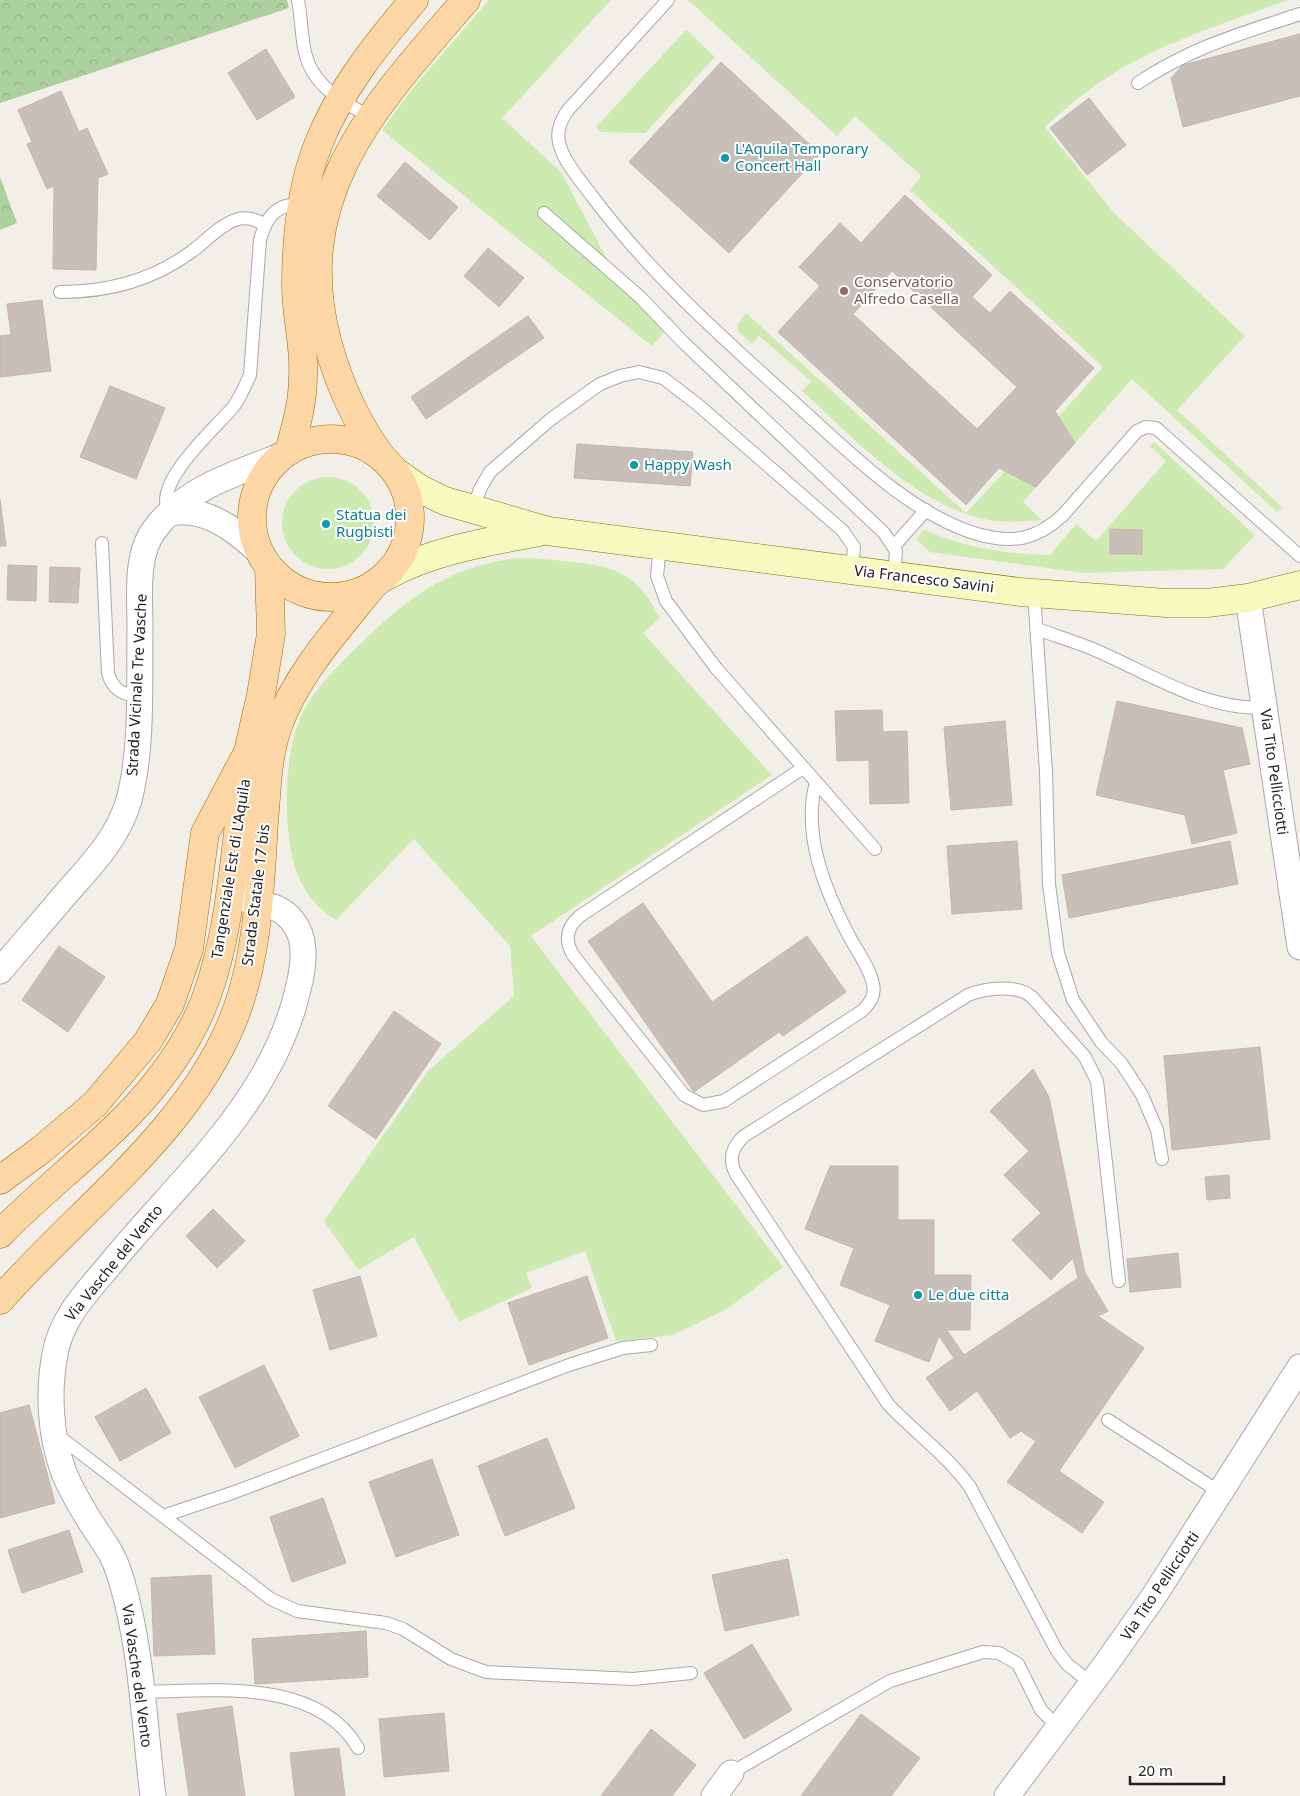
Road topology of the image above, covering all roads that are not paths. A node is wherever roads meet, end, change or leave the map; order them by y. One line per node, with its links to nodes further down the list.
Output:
1 (298, 0): 7 (lane)
2 (414, 0): 7 (main road)
3 (466, 0): 8 (main road)
4 (668, 0): 16 (lane)
5 (1300, 14): 6 (lane)
6 (1138, 83)
7 (341, 100): 8 (lane); 9 (main road)
8 (370, 118): 9 (main road)
9 (314, 207): 11 (lane); 13 (main road); 14 (main road)
10 (544, 213): 21 (lane)
11 (264, 224): 12 (lane); 17 (lane)
12 (60, 292)
13 (285, 454): 14 (main road); 17 (street, Strada Vicinale Tre Vasche); 23 (main road)
14 (389, 464): 15 (street, Via Francesco Savini); 26 (main road)
15 (473, 510): 18 (street, Via Francesco Savini); 24 (lane)
16 (926, 510): 21 (lane); 22 (lane)
17 (170, 513): 23 (street); 31 (street, Strada Vicinale Tre Vasche)
18 (548, 531): 20 (street, Via Francesco Savini); 26 (street, Via Francesco Savini)
19 (102, 543): 31 (lane)
20 (660, 545): 24 (street, Via Francesco Savini); 34 (lane)
21 (894, 546): 25 (lane)
22 (1300, 556)
23 (264, 560): 26 (main road); 33 (main road)
24 (852, 570): 25 (street, Via Francesco Savini)
25 (894, 576): 28 (street, Via Francesco Savini)
26 (380, 580): 38 (main road, Strada Statale 17 bis)
27 (1300, 585): 29 (street, Via Francesco Savini)
28 (1034, 593): 29 (street, Via Francesco Savini); 30 (lane)
29 (1248, 598): 32 (street, Via Tito Pellicciotti)
30 (1037, 629): 32 (lane); 41 (lane)
31 (138, 695): 40 (street, Strada Vicinale Tre Vasche)
32 (1264, 708): 39 (street, Via Tito Pellicciotti)
33 (248, 752): 36 (main road, Tangenziale Est di L'Aquila); 42 (main road)
34 (803, 768): 35 (lane); 35 (lane)
35 (816, 782): 37 (lane)
36 (236, 848): 38 (street, Via Vasche del Vento); 43 (main road, Tangenziale Est di L'Aquila)
37 (875, 850)
38 (258, 904): 45 (main road, Strada Statale 17 bis); 49 (street, Via Vasche del Vento)
39 (1300, 947)
40 (0, 971)
41 (1162, 1159)
42 (0, 1180)
43 (0, 1234)
44 (1119, 1281): 53 (lane)
45 (0, 1300)
46 (651, 1345): 51 (lane)
47 (1300, 1368): 50 (street, Via Tito Pellicciotti)
48 (1108, 1420): 50 (lane)
49 (54, 1433): 51 (lane); 54 (street, Via Vasche del Vento)
50 (1222, 1494): 53 (street, Via Tito Pellicciotti)
51 (163, 1516): 52 (lane)
52 (691, 1673)
53 (1092, 1684): 55 (street, Via Tito Pellicciotti)
54 (141, 1692): 56 (lane); 58 (street, Via Vasche del Vento)
55 (1059, 1728): 57 (lane); 60 (street, Via Tito Pellicciotti)
56 (358, 1748)
57 (731, 1773): 59 (street)
58 (153, 1796)
59 (714, 1796)
60 (1007, 1796)

